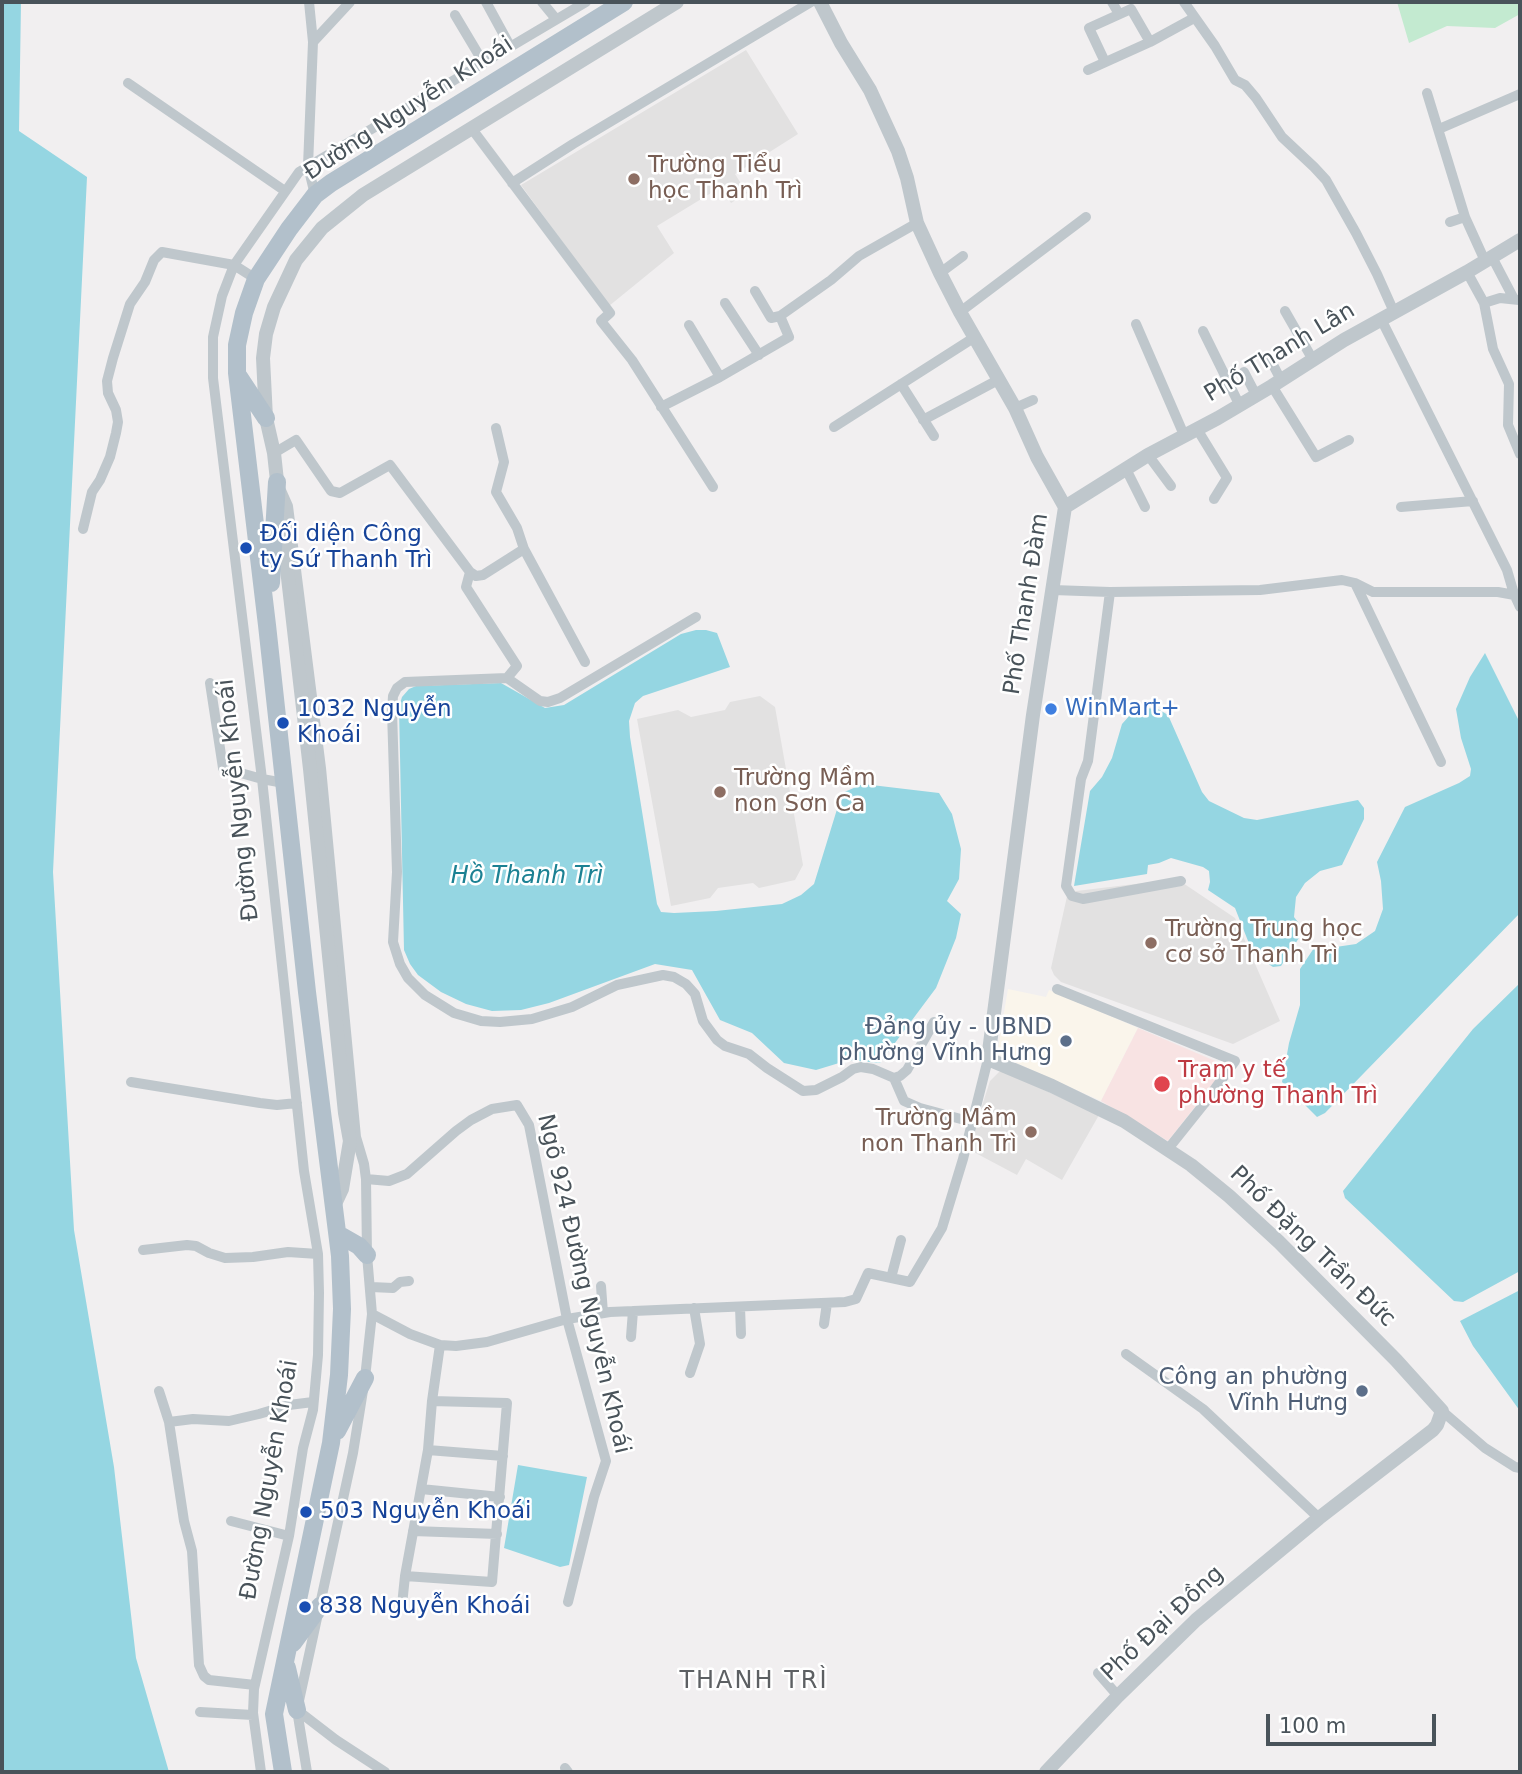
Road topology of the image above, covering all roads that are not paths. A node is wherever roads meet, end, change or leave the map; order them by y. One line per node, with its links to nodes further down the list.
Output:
1 (309, 2): 16 (street)
2 (350, 2): 16 (street)
3 (486, 2): 18 (street)
4 (542, 2): 15 (street)
5 (586, 2): 15 (street, Đường Nguyễn Khoái)
6 (624, 2): 30 (main road, Đường Nguyễn Khoái)
7 (677, 2): 25 (street, Đường Nguyễn Khoái)
8 (811, 2): 28 (street)
9 (820, 2): 34 (street, Phố Thanh Đàm)
10 (1112, 2): 12 (street)
11 (1184, 2): 14 (street)
12 (1119, 14): 17 (street); 20 (street)
13 (454, 15): 19 (street)
14 (1194, 18): 17 (street); 49 (street)
15 (556, 19): 18 (street, Đường Nguyễn Khoái)
16 (313, 42): 27 (street)
17 (1150, 42): 20 (street)
18 (510, 46): 19 (street, Đường Nguyễn Khoái)
19 (482, 62): 27 (street, Đường Nguyễn Khoái)
20 (1105, 62): 21 (street)
21 (1088, 71)
22 (128, 83): 29 (street)
23 (1427, 93): 26 (street)
24 (1520, 94): 26 (street)
25 (472, 129): 28 (street); 68 (street, Đường Nguyễn Khoái)
26 (1439, 129): 32 (street)
27 (308, 166): 29 (street, Đường Nguyễn Khoái); 30 (street)
28 (512, 183): 66 (street)
29 (285, 191): 38 (street, Đường Nguyễn Khoái)
30 (316, 195): 41 (main road, Đường Nguyễn Khoái)
31 (1086, 217): 47 (street)
32 (1465, 217): 33 (street); 37 (street)
33 (1450, 222)
34 (917, 223): 40 (street, Phố Thanh Đàm); 48 (street)
35 (1520, 240): 37 (street, Phố Thanh Lân)
36 (963, 256): 40 (street)
37 (1488, 259): 39 (street, Phố Thanh Lân); 43 (street)
38 (234, 265): 41 (street); 87 (street); 101 (street, Đường Nguyễn Khoái)
39 (1467, 272): 45 (street); 49 (street, Phố Thanh Lân)
40 (940, 273): 47 (street, Phố Thanh Đàm)
41 (256, 279): 58 (main road, Đường Nguyễn Khoái)
42 (755, 291): 48 (street)
43 (1517, 300): 45 (street)
44 (725, 303): 54 (street)
45 (1484, 303): 76 (street)
46 (1286, 311): 56 (street)
47 (960, 312): 53 (street, Phố Thanh Đàm)
48 (780, 316): 54 (street)
49 (1387, 316): 56 (street, Phố Thanh Lân); 83 (street)
50 (1136, 324): 72 (street)
51 (689, 325): 59 (street)
52 (1203, 331): 65 (street)
53 (975, 337): 60 (street, Phố Thanh Đàm); 62 (street)
54 (760, 355): 59 (street)
55 (1270, 359): 61 (street)
56 (1313, 359): 61 (street, Phố Thanh Lân)
57 (1244, 372): 63 (street)
58 (237, 373): 68 (main road); 96 (main road, Đường Nguyễn Khoái)
59 (720, 377): 66 (street)
60 (998, 380): 67 (street, Phố Thanh Đàm); 69 (street)
61 (1277, 383): 63 (street, Phố Thanh Lân); 74 (street)
62 (901, 384): 69 (street); 70 (street)
63 (1256, 395): 65 (street, Phố Thanh Lân)
64 (1033, 400): 67 (street)
65 (1239, 404): 72 (street, Phố Thanh Lân)
66 (662, 407): 80 (street)
67 (1015, 408): 84 (street, Phố Thanh Đàm)
68 (266, 418): 75 (street, Đường Nguyễn Khoái)
69 (923, 420): 73 (street)
70 (834, 427)
71 (496, 428): 88 (street)
72 (1191, 432): 77 (street, Phố Thanh Lân); 82 (street)
73 (934, 436)
74 (1349, 440)
75 (274, 453): 79 (street, Đường Nguyễn Khoái); 89 (street)
76 (1520, 454)
77 (1147, 455): 78 (street, Phố Thanh Lân); 81 (street)
78 (1126, 469): 84 (street, Phố Thanh Lân); 85 (street)
79 (277, 482): 96 (main road); 111 (street, Đường Nguyễn Khoái)
80 (713, 486)
81 (1171, 486)
82 (1214, 499)
83 (1473, 501): 86 (street); 93 (street)
84 (1065, 507): 91 (street, Phố Thanh Đàm)
85 (1145, 507)
86 (1401, 507)
87 (83, 529)
88 (524, 550): 89 (street); 97 (street)
89 (470, 572): 98 (street)
90 (1355, 583): 92 (street); 93 (street); 100 (street)
91 (1052, 590): 92 (street); 106 (street, Phố Thanh Đàm)
92 (1110, 592): 103 (street)
93 (1517, 595): 94 (street)
94 (1520, 607)
95 (696, 617): 98 (street)
96 (267, 625): 102 (main road, Đường Nguyễn Khoái)
97 (585, 662)
98 (507, 678): 107 (street)
99 (210, 683): 101 (street)
100 (1441, 762)
101 (262, 779): 102 (street); 109 (street, Đường Nguyễn Khoái)
102 (284, 783): 114 (main road, Đường Nguyễn Khoái)
103 (1181, 881)
104 (1057, 989): 112 (street)
105 (934, 1022): 107 (street)
106 (988, 1059): 110 (street); 112 (street, Phố Đặng Trần Đức)
107 (894, 1078): 110 (street)
108 (131, 1082): 109 (street)
109 (296, 1103): 118 (street, Đường Nguyễn Khoái)
110 (972, 1122): 120 (street)
111 (353, 1139): 113 (street, Đường Nguyễn Khoái); 114 (street, Đường Nguyễn Khoái)
112 (1168, 1149): 141 (street, Phố Đặng Trần Đức)
113 (366, 1179): 119 (street, Đường Nguyễn Khoái); 130 (street, Ngõ 924 Đường Nguyễn Khoái)
114 (334, 1206): 115 (main road, Đường Nguyễn Khoái)
115 (338, 1234): 119 (main road); 143 (main road, Đường Nguyễn Khoái)
116 (901, 1240): 120 (street)
117 (143, 1250): 118 (street)
118 (318, 1254): 140 (street, Đường Nguyễn Khoái)
119 (367, 1255): 123 (street, Đường Nguyễn Khoái)
120 (891, 1278): 124 (street)
121 (408, 1281): 123 (street)
122 (601, 1286): 128 (street)
123 (371, 1287): 129 (street, Đường Nguyễn Khoái)
124 (827, 1303): 125 (street); 131 (street)
125 (740, 1307): 126 (street); 132 (street)
126 (694, 1308): 127 (street); 136 (street)
127 (634, 1311): 128 (street); 133 (street)
128 (603, 1313): 130 (street)
129 (372, 1314): 134 (street); 137 (street, Đường Nguyễn Khoái)
130 (567, 1319): 134 (street); 155 (street, Ngõ 924 Đường Nguyễn Khoái)
131 (824, 1324)
132 (741, 1334)
133 (631, 1337)
134 (440, 1345): 139 (street)
135 (1126, 1354): 149 (street)
136 (690, 1373)
137 (365, 1378): 143 (main road); 157 (street, Đường Nguyễn Khoái)
138 (159, 1391): 142 (street)
139 (432, 1401): 144 (street); 145 (street)
140 (313, 1402): 142 (street); 153 (street, Đường Nguyễn Khoái)
141 (1442, 1411): 146 (street); 149 (street)
142 (169, 1422): 160 (street)
143 (331, 1443): 158 (main road, Đường Nguyễn Khoái)
144 (428, 1450): 145 (street); 147 (street)
145 (503, 1456): 148 (street)
146 (1520, 1468)
147 (421, 1489): 148 (street); 151 (street)
148 (500, 1497): 152 (street)
149 (1320, 1518): 161 (street, Phố Đại Đồng)
150 (231, 1521): 153 (street)
151 (413, 1531): 152 (street); 154 (street)
152 (497, 1534): 154 (street)
153 (289, 1536): 160 (street, Đường Nguyễn Khoái)
154 (405, 1576): 156 (street)
155 (568, 1602)
156 (402, 1605)
157 (320, 1606): 158 (main road); 162 (street, Đường Nguyễn Khoái)
158 (288, 1654): 162 (main road); 166 (main road, Đường Nguyễn Khoái)
159 (1098, 1673): 161 (street)
160 (255, 1685): 164 (street, Đường Nguyễn Khoái)
161 (1118, 1696): 169 (street, Phố Đại Đồng)
162 (298, 1710): 167 (street, Đường Nguyễn Khoái); 168 (street)
163 (200, 1712): 164 (street)
164 (253, 1715): 165 (street, Đường Nguyễn Khoái)
165 (261, 1772)
166 (283, 1772)
167 (307, 1772)
168 (385, 1772)
169 (1046, 1772)

